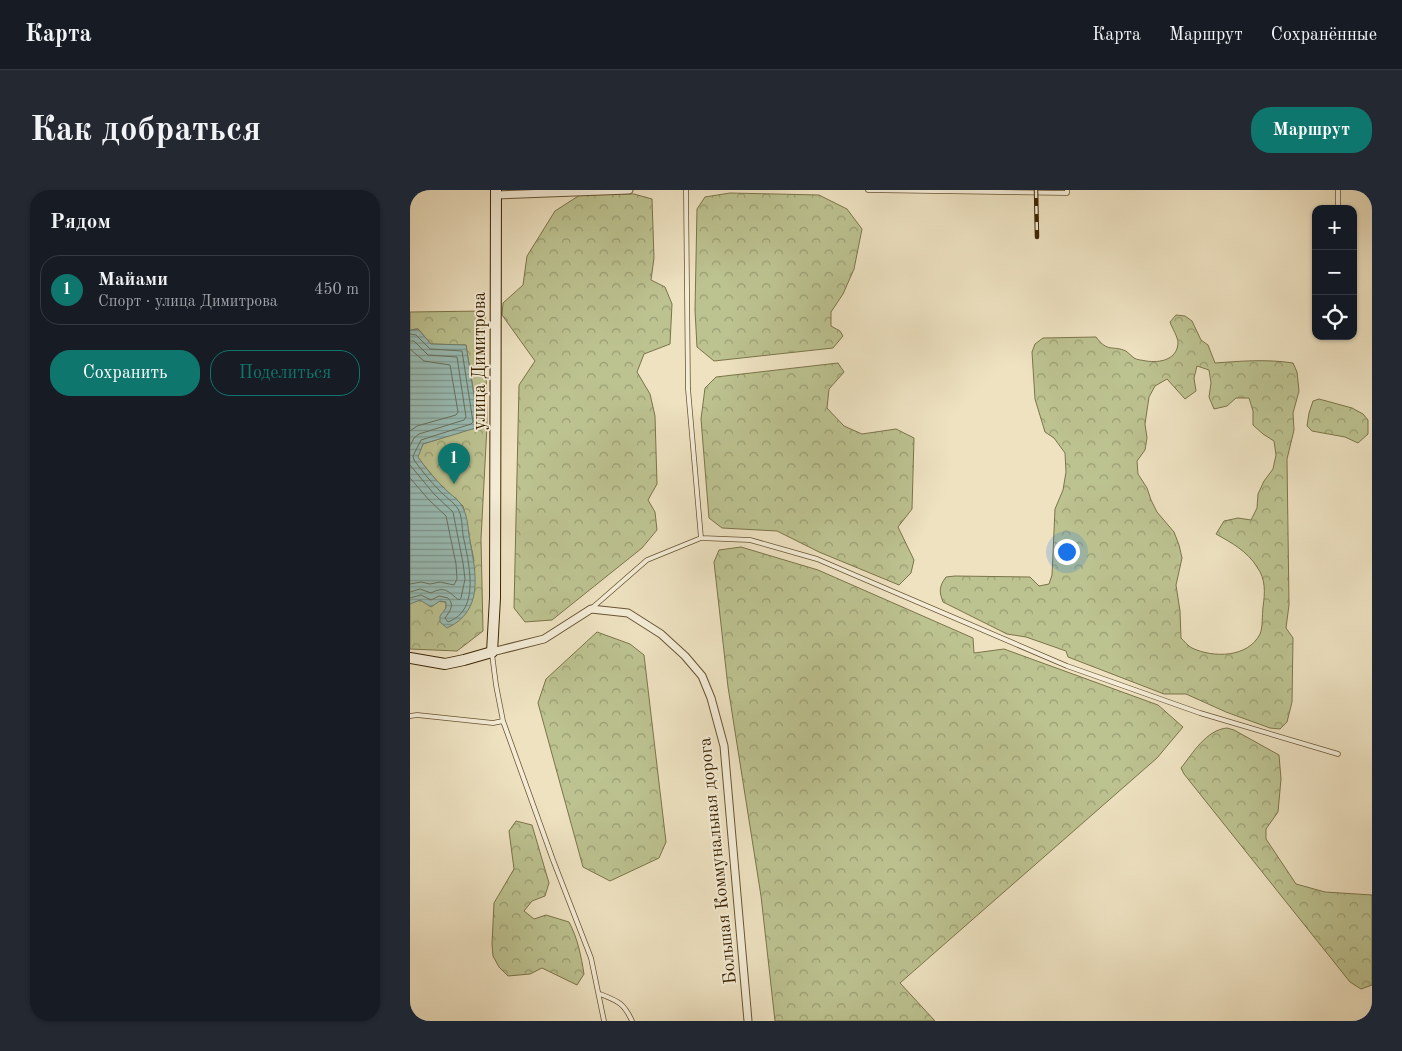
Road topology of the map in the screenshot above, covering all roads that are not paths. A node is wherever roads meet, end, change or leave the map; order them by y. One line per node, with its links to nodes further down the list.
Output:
1 (629, 190): 6 (street)
2 (686, 190): 8 (lane)
3 (868, 190): 4 (lane)
4 (1067, 190)
5 (1338, 190): 7 (lane)
6 (496, 193): 10 (street, улица Димитрова)
7 (1338, 205)
8 (701, 538): 9 (lane); 14 (lane)
9 (590, 609): 10 (street); 18 (street, Большая Коммунальная дорога)
10 (492, 652): 11 (street); 13 (lane)
11 (410, 658)
12 (410, 716): 13 (lane)
13 (502, 721): 15 (lane)
14 (1338, 754)
15 (600, 994): 16 (lane); 17 (lane)
16 (604, 1021)
17 (632, 1021)
18 (748, 1021)

